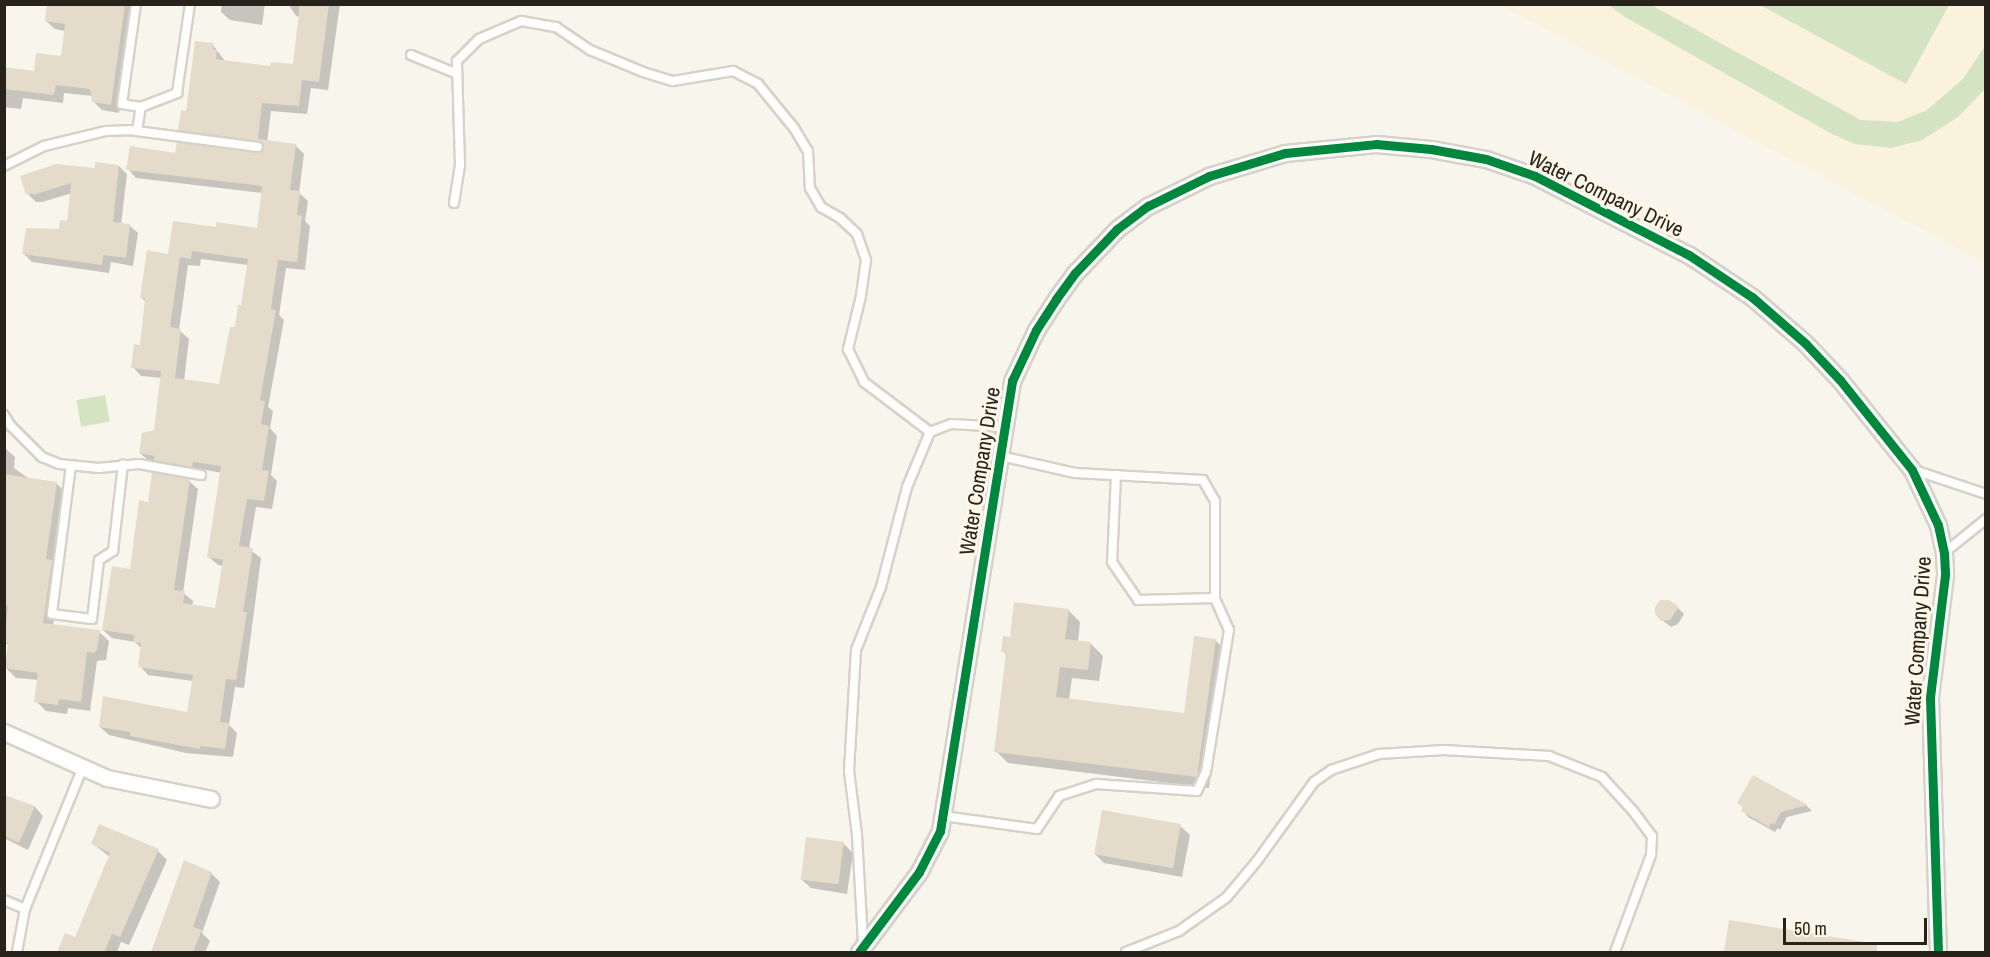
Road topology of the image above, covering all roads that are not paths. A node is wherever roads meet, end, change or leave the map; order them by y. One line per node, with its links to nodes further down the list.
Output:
1 (136, 4): 5 (lane)
2 (190, 4): 5 (lane)
3 (411, 55): 4 (lane)
4 (455, 73): 9 (lane); 12 (lane)
5 (141, 107): 6 (lane)
6 (137, 131): 7 (lane); 8 (lane)
7 (258, 147)
8 (4, 166)
9 (454, 203)
10 (4, 415): 14 (lane)
11 (1005, 427): 12 (lane); 13 (street, Water Company Drive); 16 (street, Water Company Drive)
12 (930, 432): 29 (lane)
13 (1001, 456): 18 (lane); 26 (street, Water Company Drive)
14 (71, 465): 15 (lane); 15 (lane)
15 (123, 465): 17 (lane)
16 (1912, 470): 19 (lane); 21 (street, Water Company Drive)
17 (201, 475)
18 (1116, 475): 22 (lane); 22 (lane)
19 (1986, 494)
20 (1986, 519): 21 (lane)
21 (1944, 553): 33 (street, Water Company Drive)
22 (1215, 598): 26 (lane)
23 (4, 732): 24 (street)
24 (82, 769): 25 (street); 28 (lane)
25 (211, 799)
26 (943, 816): 29 (street, Water Company Drive)
27 (4, 900): 28 (lane)
28 (25, 909): 30 (lane)
29 (861, 950)
30 (17, 952)
31 (1126, 952): 32 (lane)
32 (1615, 952)
33 (1938, 952)

